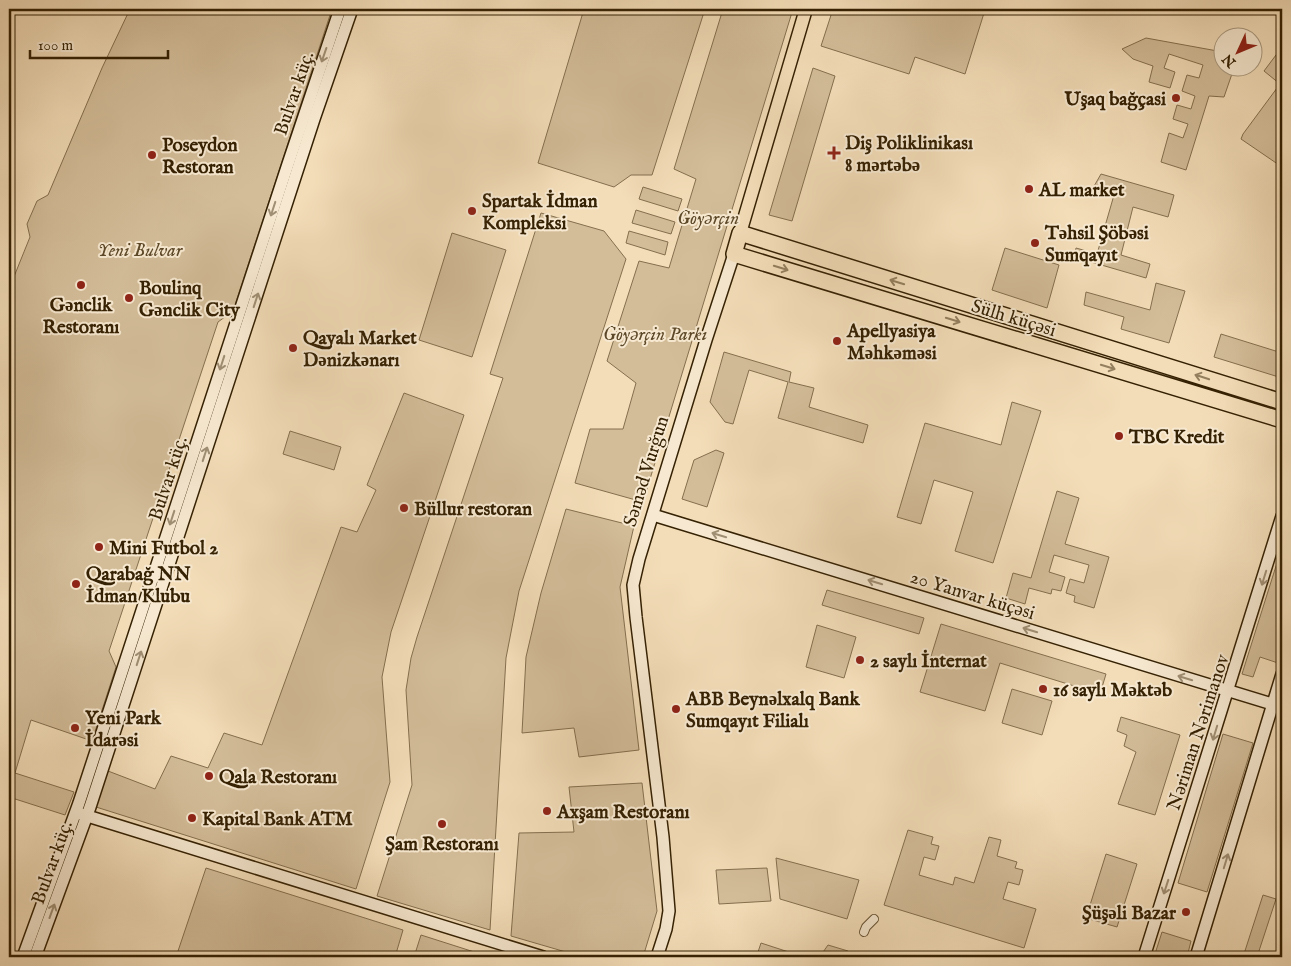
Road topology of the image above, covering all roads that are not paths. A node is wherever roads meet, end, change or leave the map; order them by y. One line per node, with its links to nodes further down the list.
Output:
1 (340, 9): 9 (street, Bulvar küç., one-way to 9)
2 (352, 9): 9 (street, Bulvar küç., one-way to 2)
3 (806, 9): 4 (main road, Səməd Vurğun)
4 (740, 233): 5 (highway, Səməd Vurğun); 6 (highway, Sülh küçəsi, one-way to 4)
5 (734, 254): 7 (highway, Sülh küçəsi, one-way to 7); 13 (street, Səməd Vurğun)
6 (1005, 315): 7 (highway); 8 (highway, Sülh küçəsi, one-way to 6)
7 (1000, 334): 11 (highway, Sülh küçəsi, one-way to 11)
8 (1237, 388): 10 (highway, Sülh küçəsi); 11 (highway)
9 (216, 401): 18 (street, Bulvar küç.)
10 (1282, 402)
11 (1232, 404): 12 (highway, Sülh küçəsi)
12 (1282, 420)
13 (653, 515): 16 (street, 20 Yanvar küçəsi, one-way to 13); 24 (street, Səməd Vurğun)
14 (1282, 516): 16 (street, Nəriman Nərimanov, one-way to 16)
15 (1282, 674): 17 (street)
16 (1228, 691): 17 (street, 20 Yanvar küçəsi); 25 (street, Nəriman Nərimanov, one-way to 25)
17 (1278, 706): 26 (street, one-way to 17)
18 (81, 813): 21 (street, Bulvar küç.); 22 (street, Bulvar küç., one-way to 18); 23 (street)
19 (874, 919): 20 (street)
20 (864, 932)
21 (23, 957)
22 (35, 957)
23 (543, 957)
24 (657, 957)
25 (1144, 957)
26 (1196, 957)

